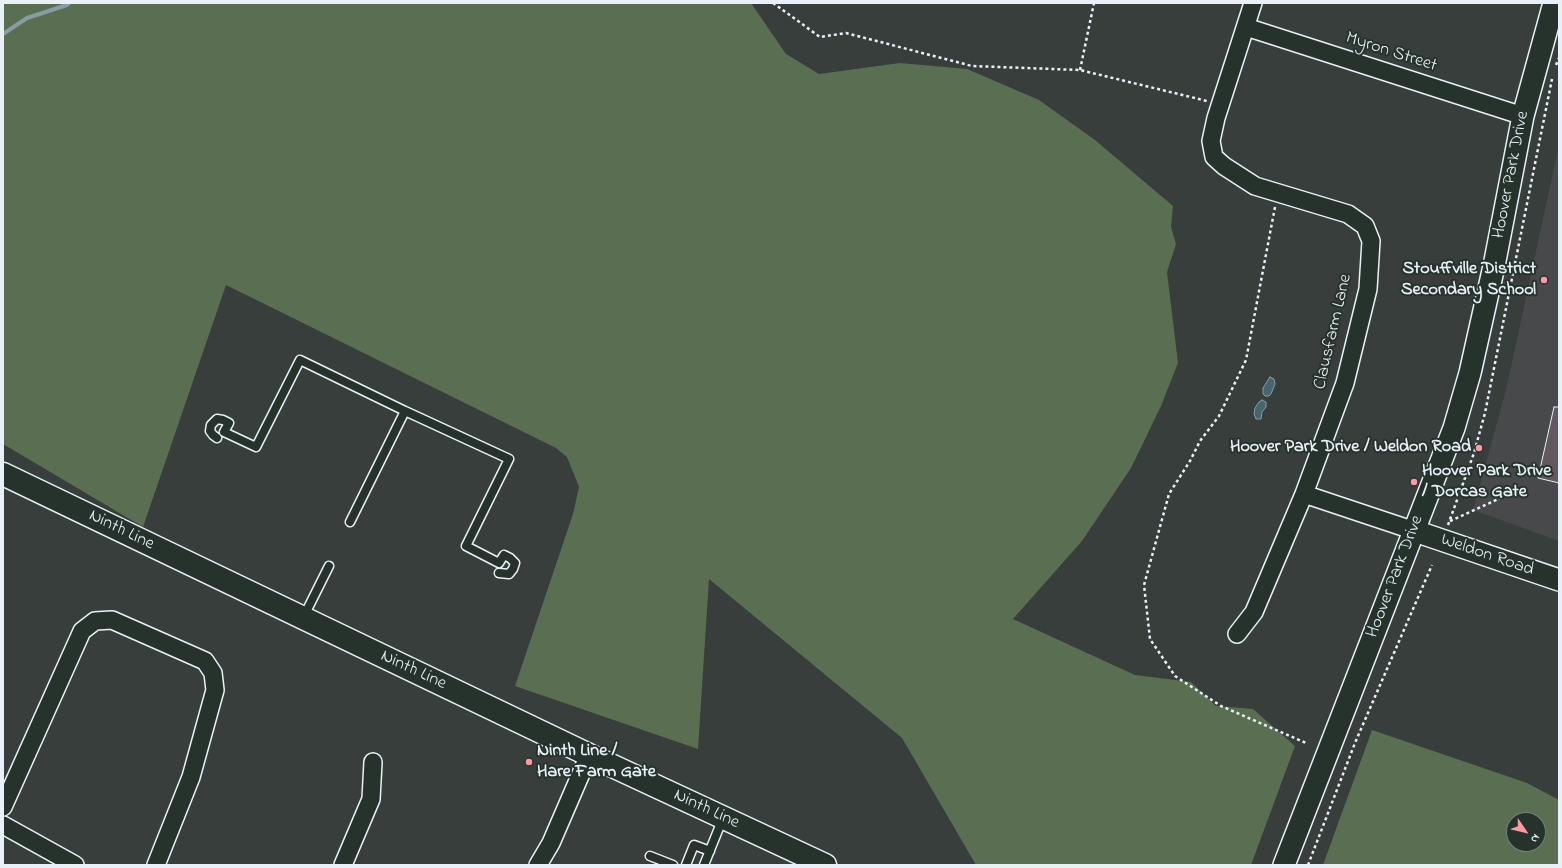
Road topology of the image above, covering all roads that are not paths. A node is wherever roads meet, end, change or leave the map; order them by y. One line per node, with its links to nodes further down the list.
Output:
1 (1253, 3): 3 (street, Clausfarm Lane)
2 (1554, 3): 4 (street, Hoover Park Drive)
3 (1246, 27): 4 (street, Myron Street); 8 (street, Clausfarm Lane)
4 (1523, 116): 10 (street, Hoover Park Drive)
5 (405, 410): 6 (lane); 9 (lane); 12 (lane)
6 (221, 435)
7 (3, 474): 14 (main road, Ninth Line)
8 (1304, 494): 10 (street); 15 (street, Clausfarm Lane)
9 (350, 522)
10 (1415, 531): 13 (street, Weldon Road); 31 (street, Hoover Park Drive)
11 (328, 566): 14 (lane)
12 (499, 568)
13 (1559, 580)
14 (302, 618): 16 (main road, Ninth Line)
15 (1237, 634)
16 (589, 755): 19 (main road, Ninth Line); 26 (street)
17 (373, 762): 25 (street)
18 (3, 807): 24 (street)
19 (724, 817): 21 (lane); 30 (main road, Ninth Line)
20 (3, 825): 23 (street)
21 (710, 851): 28 (lane); 29 (lane)
22 (650, 856): 27 (lane)
23 (75, 865)
24 (156, 865)
25 (343, 865)
26 (538, 865)
27 (673, 865)
28 (686, 865)
29 (704, 865)
30 (825, 865)
31 (1284, 865)

